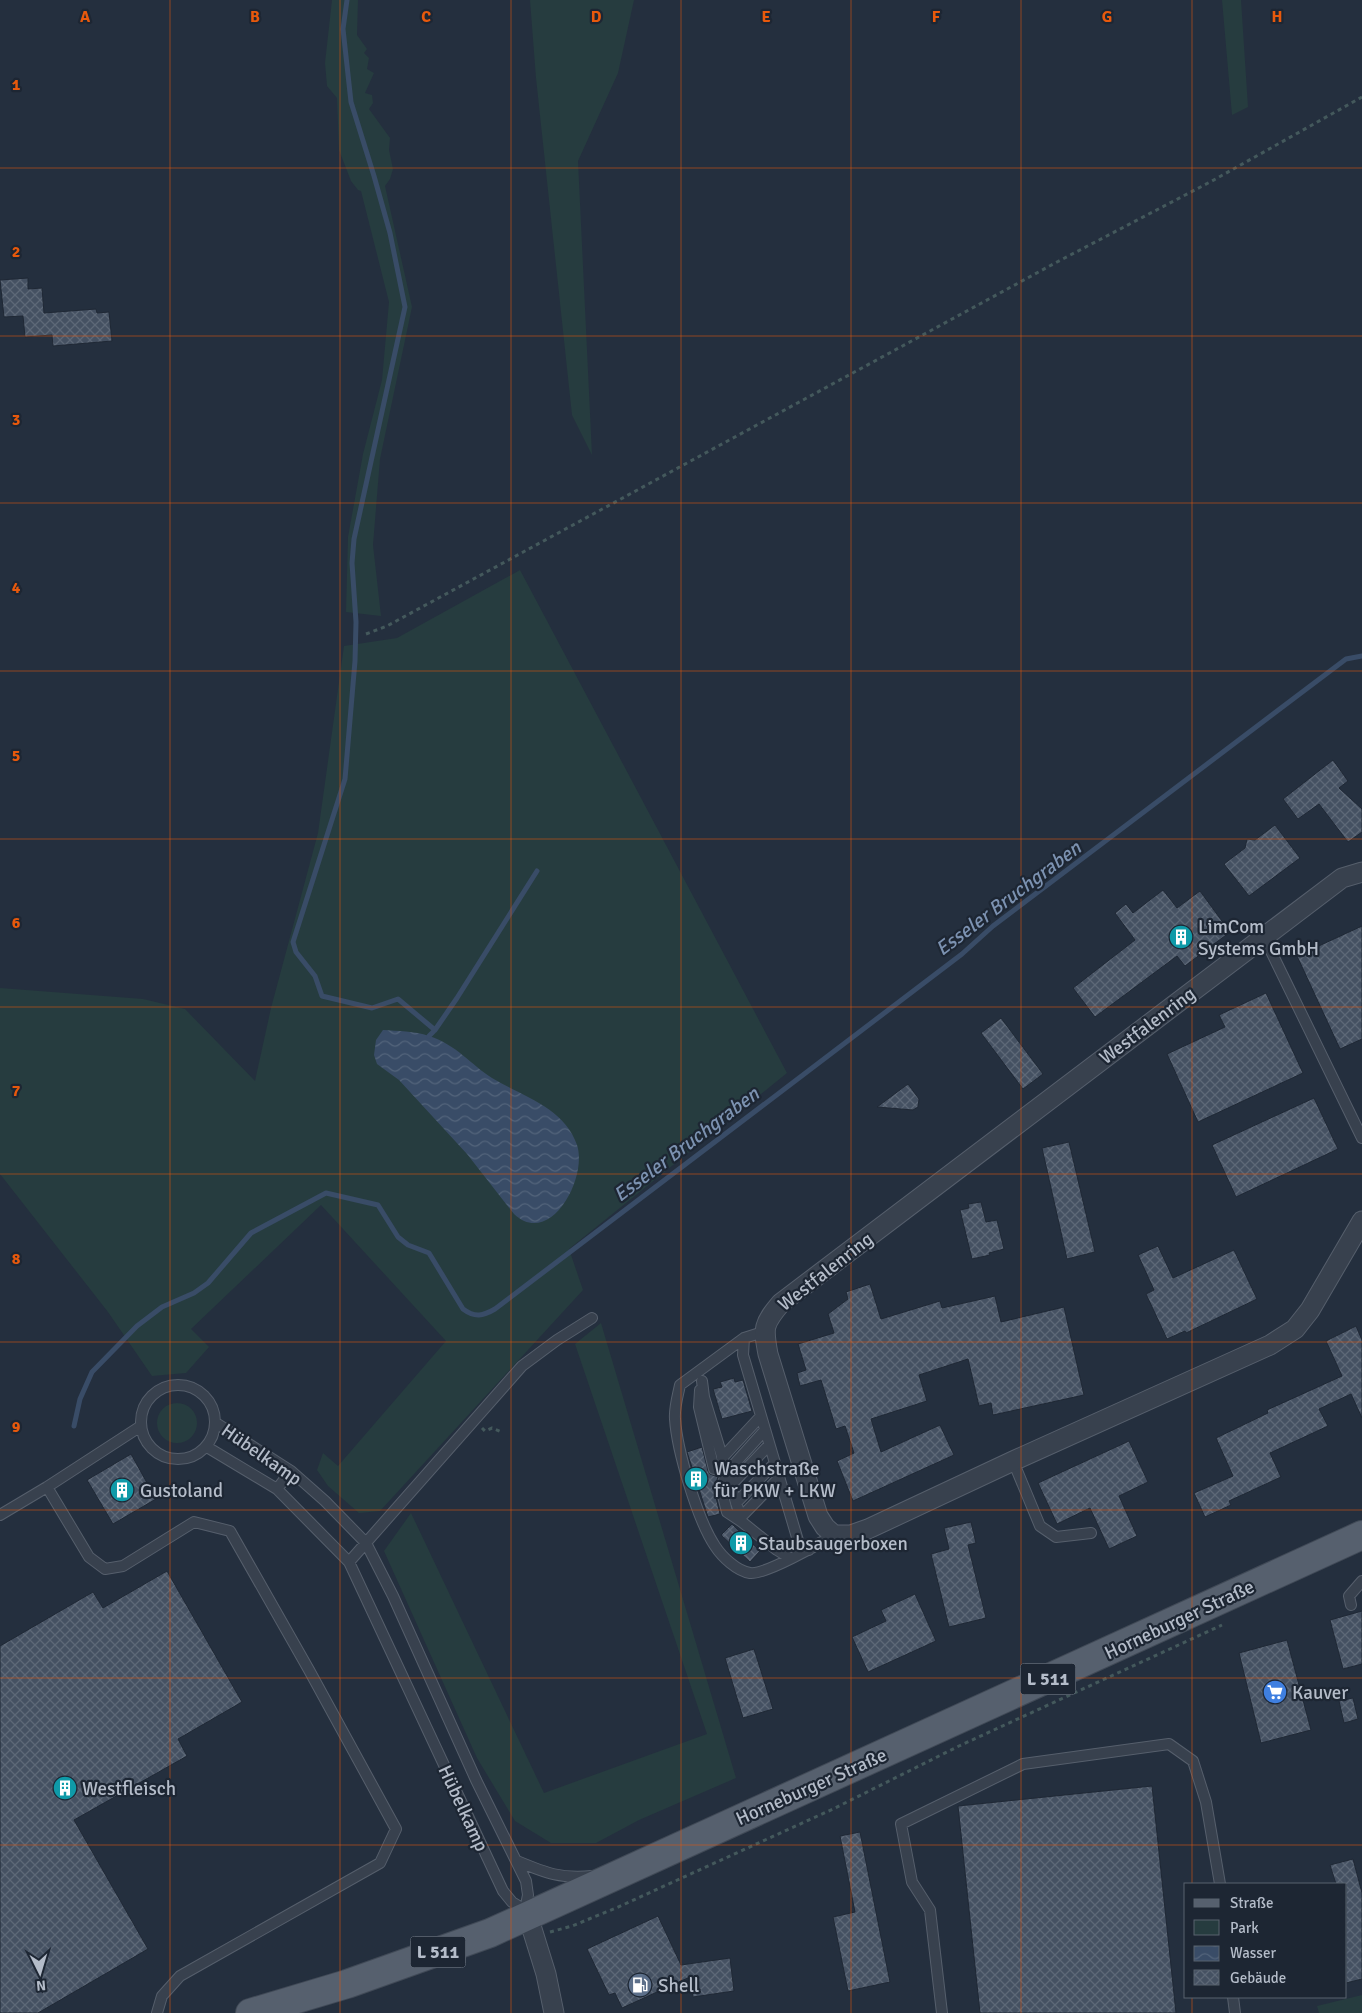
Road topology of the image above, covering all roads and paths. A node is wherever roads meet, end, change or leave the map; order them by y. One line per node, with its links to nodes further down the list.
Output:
1 (1362, 96): 2 (path)
2 (366, 634)
3 (1362, 872): 4 (street, Westfalenring)
4 (1264, 937): 5 (lane); 8 (street, Westfalenring)
5 (1362, 1138)
6 (1362, 1220): 19 (street)
7 (592, 1318): 33 (lane)
8 (763, 1332): 9 (lane); 31 (street)
9 (744, 1338): 10 (lane); 12 (lane)
10 (700, 1369): 11 (lane); 35 (lane)
11 (702, 1381): 18 (lane); 22 (lane)
12 (761, 1416): 15 (lane); 18 (lane)
13 (216, 1423): 14 (lane, Hübelkamp); 17 (lane); 21 (lane, Hübelkamp)
14 (141, 1426): 17 (lane, Hübelkamp); 25 (lane)
15 (765, 1430): 16 (lane); 22 (lane)
16 (770, 1445): 20 (lane); 24 (lane)
17 (207, 1447): 26 (lane, Hübelkamp)
18 (722, 1458): 22 (lane)
19 (1013, 1461): 30 (lane); 31 (street)
20 (775, 1463): 23 (lane); 27 (lane)
21 (291, 1471): 26 (lane); 33 (lane, Hübelkamp)
22 (727, 1472): 24 (lane); 29 (lane)
23 (779, 1478): 29 (lane); 34 (lane)
24 (730, 1485): 27 (lane)
25 (47, 1487): 28 (lane); 44 (lane)
26 (277, 1489): 36 (lane, Hübelkamp)
27 (736, 1503): 29 (lane)
28 (0, 1514)
29 (741, 1520): 35 (lane)
30 (1091, 1533)
31 (834, 1535): 34 (lane)
32 (1362, 1535): 40 (main road, Horneburger Straße / L 511)
33 (366, 1543): 36 (lane); 39 (lane, Hübelkamp)
34 (809, 1550): 35 (lane)
35 (790, 1558)
36 (349, 1562): 42 (lane, Hübelkamp)
37 (1362, 1581): 38 (lane)
38 (1351, 1605)
39 (517, 1861): 40 (lane); 42 (lane, Hübelkamp)
40 (620, 1872): 42 (main road, Horneburger Straße / L 511)
41 (1220, 1883): 47 (lane)
42 (526, 1913): 45 (main road, Horneburger Straße / L 511); 46 (street)
43 (1233, 1998): 48 (lane)
44 (157, 2013)
45 (250, 2013)
46 (554, 2013)
47 (942, 2013)
48 (1234, 2013)

